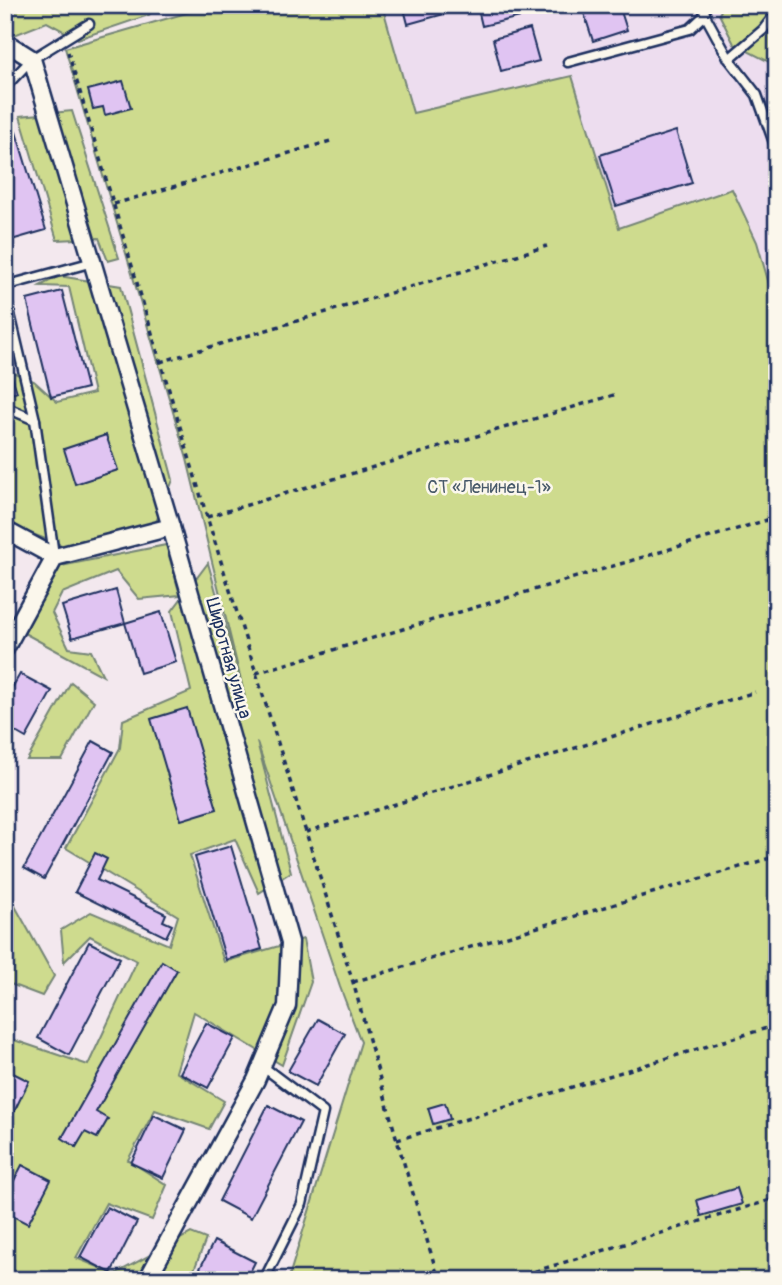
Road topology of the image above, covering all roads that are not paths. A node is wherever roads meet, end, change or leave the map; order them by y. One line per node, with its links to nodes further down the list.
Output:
1 (705, 10): 5 (lane); 7 (lane)
2 (777, 12): 5 (lane)
3 (89, 24): 6 (lane)
4 (5, 42): 6 (street)
5 (729, 59): 9 (lane)
6 (32, 60): 8 (lane); 10 (street, Широтная улица)
7 (568, 62)
8 (5, 87)
9 (777, 151)
10 (93, 262): 11 (lane); 15 (street, Широтная улица)
11 (5, 286)
12 (5, 293): 14 (lane)
13 (5, 407): 14 (lane)
14 (35, 420): 17 (lane)
15 (171, 527): 17 (street); 20 (street, Широтная улица)
16 (5, 530): 17 (street)
17 (55, 557): 18 (street)
18 (10, 626): 19 (street)
19 (5, 649)
20 (262, 1066): 21 (street, Широтная улица); 22 (lane)
21 (147, 1280)
22 (264, 1280)

